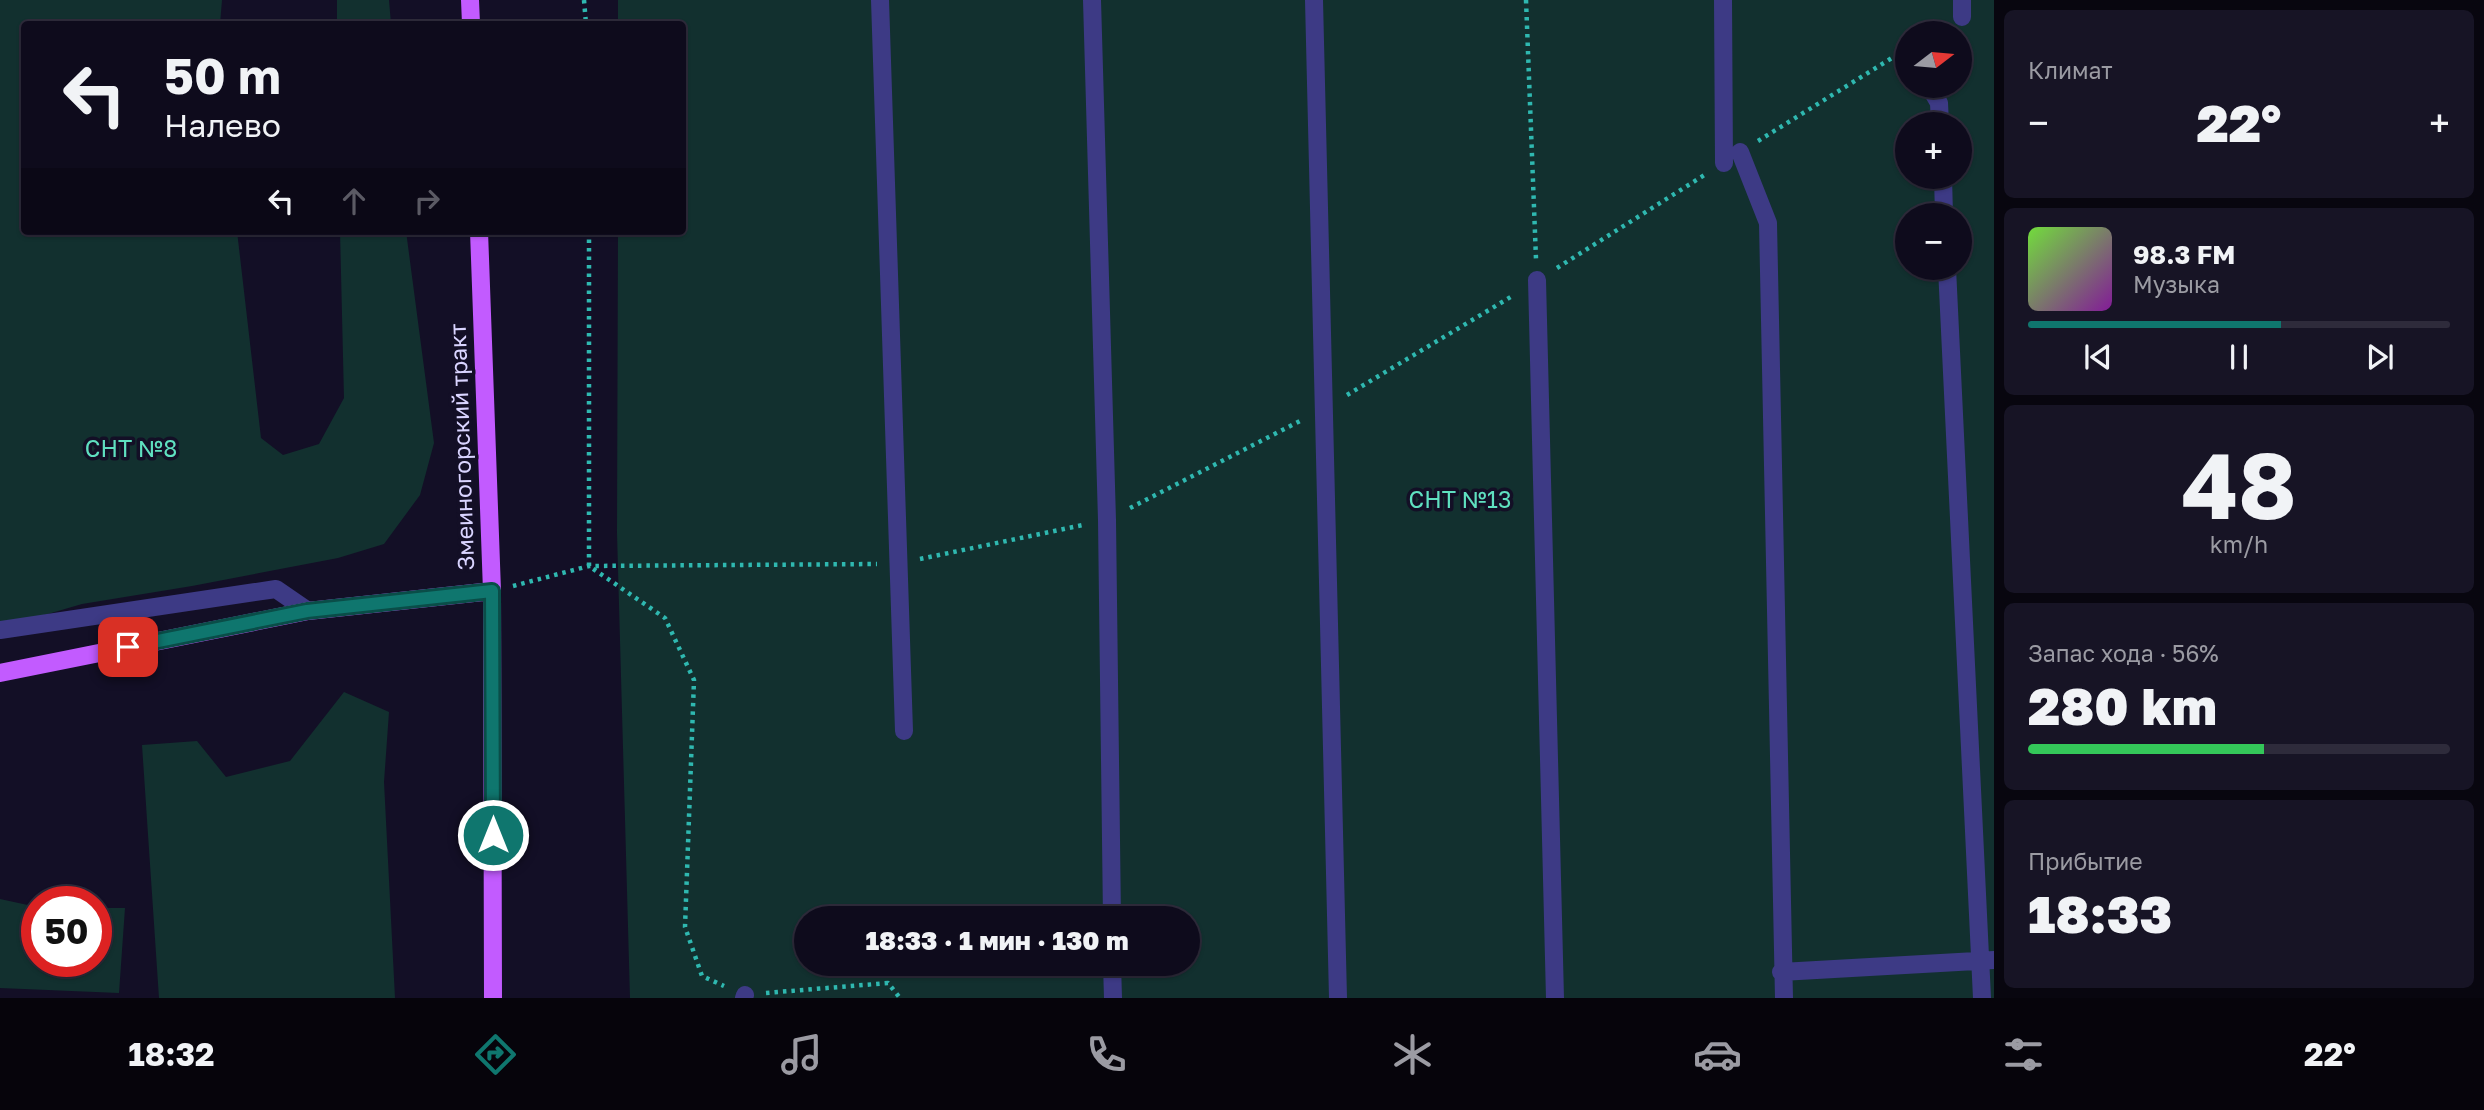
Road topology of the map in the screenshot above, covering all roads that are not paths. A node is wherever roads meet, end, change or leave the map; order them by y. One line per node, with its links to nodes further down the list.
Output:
1 (470, 0): 6 (main road)
2 (880, 0): 16 (street)
3 (1092, 0): 17 (street)
4 (1314, 0): 23 (street)
5 (1723, 0): 8 (street)
6 (471, 21)
7 (1740, 152): 19 (street)
8 (1724, 163)
9 (479, 235): 12 (main road, Змеиногорский тракт)
10 (1537, 280): 24 (street)
11 (1948, 280): 18 (street)
12 (492, 591): 13 (main road); 21 (main road, Змеиногорский тракт)
13 (307, 611): 14 (street); 15 (main road)
14 (0, 630)
15 (0, 673)
16 (904, 731)
17 (1112, 906)
18 (1987, 960): 19 (street); 26 (street)
19 (1781, 972): 25 (street)
20 (1112, 976): 22 (street)
21 (493, 998)
22 (1113, 998)
23 (1338, 998)
24 (1555, 998)
25 (1784, 998)
26 (1982, 998)

